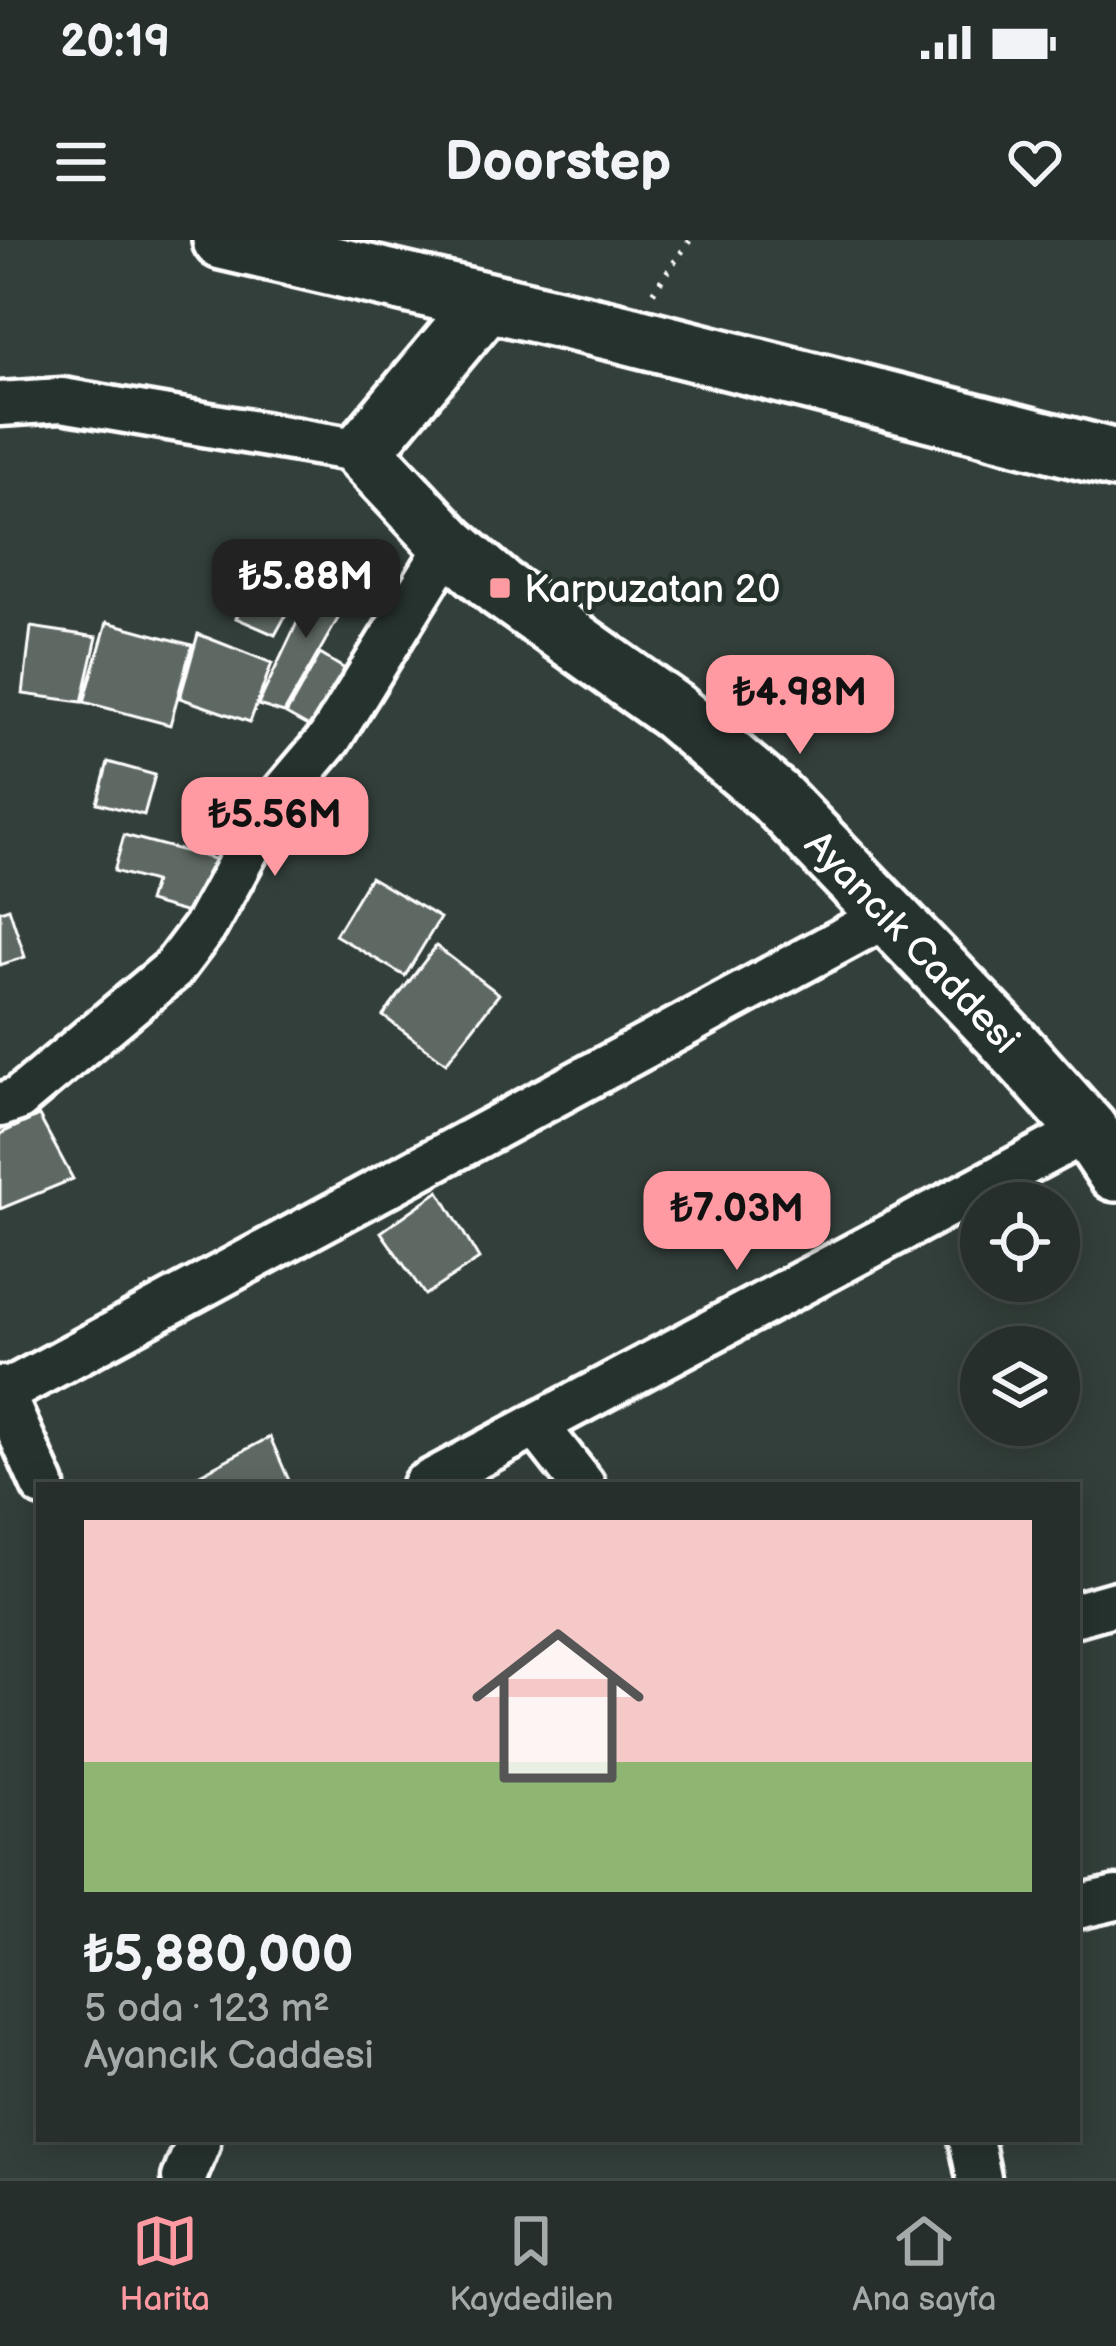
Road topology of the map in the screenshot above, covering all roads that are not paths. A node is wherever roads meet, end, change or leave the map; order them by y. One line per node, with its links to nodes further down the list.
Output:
1 (222, 240): 2 (street)
2 (486, 304): 4 (street); 5 (street)
3 (0, 404): 4 (street)
4 (362, 451): 6 (street, Ayancık Caddesi)
5 (1116, 459)
6 (449, 544): 7 (street, Ayancık Caddesi); 8 (street)
7 (890, 914): 9 (street, Ayancık Caddesi); 10 (street)
8 (0, 1105)
9 (1102, 1151): 11 (street)
10 (1, 1392): 12 (street)
11 (536, 1425): 13 (street); 14 (street)
12 (42, 1482)
13 (430, 1482)
14 (581, 1482)
15 (1116, 1604): 16 (street)
16 (1080, 1612)
17 (1116, 1898): 18 (street)
18 (1080, 1906)
19 (972, 2142): 20 (street)
20 (979, 2178)

